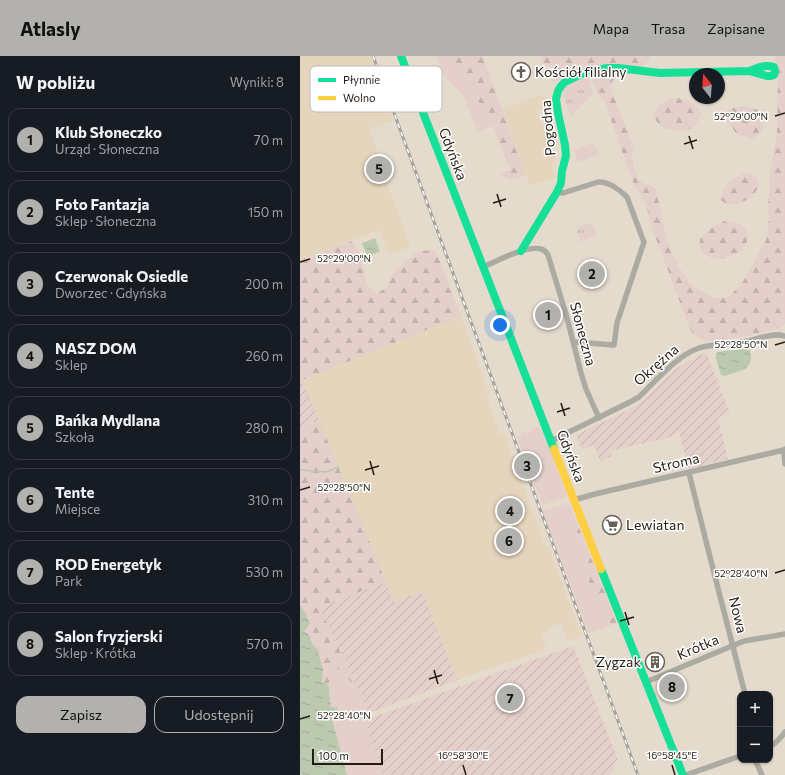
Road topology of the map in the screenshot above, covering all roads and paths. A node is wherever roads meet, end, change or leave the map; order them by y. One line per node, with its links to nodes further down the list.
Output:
1 (401, 56): 2 (main road, Gdyńska)
2 (405, 66)
3 (749, 71): 5 (main road, Pogodna)
4 (423, 112): 7 (main road, Gdyńska)
5 (557, 192): 6 (main road, Pogodna); 9 (street)
6 (521, 251): 7 (street, Słoneczna); 9 (street, Słoneczna)
7 (484, 267): 11 (main road, Gdyńska)
8 (785, 335): 10 (street, Okrężna)
9 (574, 342): 10 (street, Słoneczna)
10 (599, 418): 11 (street, Okrężna)
11 (551, 441): 15 (main road, Gdyńska)
12 (784, 450): 13 (street); 14 (street, Stroma)
13 (785, 464)
14 (690, 473): 15 (street, Stroma); 17 (street, Nowa)
15 (574, 500): 18 (main road, Gdyńska)
16 (785, 634): 17 (street, Krótka)
17 (733, 645): 18 (street, Krótka); 19 (street, Nowa)
18 (646, 682): 24 (main road, Gdyńska)
19 (744, 691)
20 (785, 732): 21 (street)
21 (773, 744)
22 (737, 757): 24 (street)
23 (756, 763): 25 (street)
24 (684, 775)
25 (762, 775)

